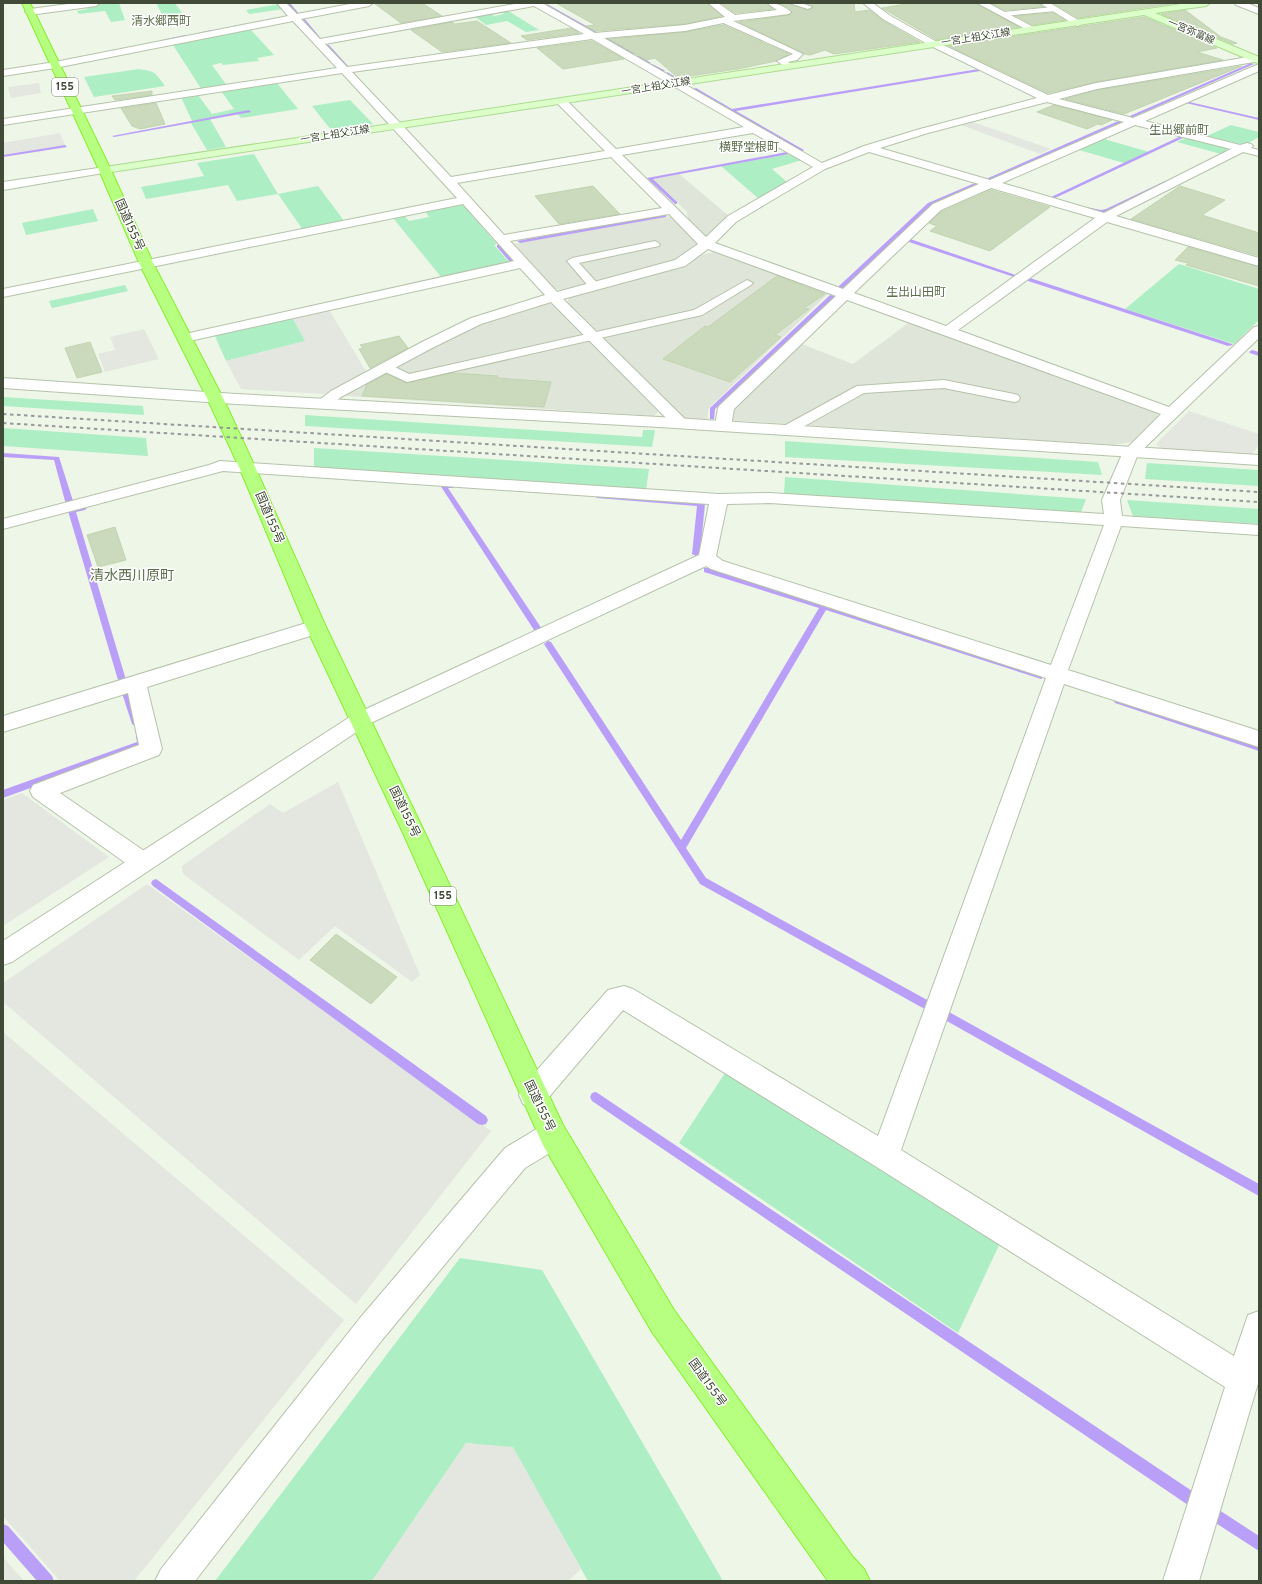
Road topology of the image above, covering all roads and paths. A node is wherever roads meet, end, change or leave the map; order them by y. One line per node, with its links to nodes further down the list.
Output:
1 (96, 3): 15 (street)
2 (281, 3): 21 (street)
3 (369, 3): 21 (street)
4 (536, 3): 25 (street); 26 (street)
5 (712, 3): 22 (street)
6 (786, 3): 13 (lane)
7 (794, 3): 16 (lane)
8 (867, 3): 27 (street)
9 (980, 3): 20 (street)
10 (1044, 3): 17 (street)
11 (1206, 3): 18 (main road, 一宮上祖父江線)
12 (1239, 3): 19 (street)
13 (772, 4): 22 (street)
14 (1129, 5): 18 (main road, 一宮弥富線)
15 (28, 7): 29 (highway, 国道155号 / 155)
16 (808, 7)
17 (1053, 9): 20 (lane); 23 (street)
18 (1146, 12): 23 (main road, 一宮上祖父江線); 28 (main road, 一宮弥富線)
19 (1259, 12)
20 (1004, 14): 24 (street)
21 (295, 17): 26 (street); 29 (street)
22 (728, 19): 25 (street); 30 (lane)
23 (1078, 23): 24 (main road, 一宮上祖父江線)
24 (1032, 30): 27 (main road, 一宮上祖父江線)
25 (593, 36): 31 (street); 33 (street)
26 (319, 42): 31 (street)
27 (934, 44): 30 (main road, 一宮上祖父江線); 34 (street)
28 (1257, 62): 34 (street); 37 (street)
29 (54, 65): 32 (street); 36 (highway, 国道155号 / 155)
30 (790, 66): 33 (main road, 一宮上祖父江線)
31 (345, 70): 36 (street); 39 (street)
32 (3, 72)
33 (676, 84): 35 (main road, 一宮上祖父江線); 40 (street)
34 (1047, 99): 37 (street); 42 (street)
35 (561, 101): 39 (main road, 一宮上祖父江線); 44 (street)
36 (76, 111): 38 (street); 47 (highway, 国道155号 / 155)
37 (1128, 120): 43 (street); 49 (street)
38 (3, 122)
39 (398, 126): 47 (main road, 一宮上祖父江線); 48 (street)
40 (755, 129): 44 (street); 46 (street)
41 (1259, 140): 43 (street)
42 (868, 148): 46 (street); 49 (street)
43 (1242, 149): 45 (street); 53 (street)
44 (614, 153): 48 (street); 52 (street)
45 (1259, 153)
46 (821, 167): 56 (street)
47 (105, 170): 50 (street); 59 (highway, 国道155号 / 155)
48 (448, 181): 51 (street)
49 (991, 184): 53 (street); 63 (street)
50 (3, 186)
51 (465, 200): 54 (street); 59 (street)
52 (672, 210): 54 (street); 56 (street)
53 (1105, 217): 57 (street); 66 (street)
54 (501, 239): 58 (street)
55 (655, 244): 61 (lane)
56 (706, 244): 61 (street); 63 (street)
57 (1259, 262)
58 (523, 263): 64 (street); 68 (street)
59 (147, 265): 62 (street); 68 (highway, 国道155号 / 155)
60 (747, 283): 67 (lane)
61 (594, 286): 64 (street)
62 (3, 293)
63 (845, 294): 66 (street); 76 (street)
64 (554, 297): 67 (street); 69 (street)
65 (1259, 330): 74 (street)
66 (948, 331): 74 (street)
67 (594, 336): 69 (lane); 75 (street)
68 (185, 338): 71 (highway, 国道155号 / 155)
69 (385, 367): 73 (street)
70 (3, 383): 71 (street)
71 (215, 398): 73 (street); 80 (highway, 国道155号 / 155)
72 (1014, 398): 77 (lane)
73 (322, 404): 75 (street)
74 (1172, 412): 78 (street)
75 (680, 423): 76 (street)
76 (723, 426): 77 (street)
77 (787, 430): 78 (street)
78 (1131, 452): 79 (street); 82 (street)
79 (1259, 460)
80 (248, 469): 81 (street); 83 (street); 86 (highway, 国道155号 / 155)
81 (719, 499): 82 (street); 85 (street)
82 (1114, 522): 84 (street); 87 (street)
83 (3, 524)
84 (1259, 530)
85 (707, 558): 87 (street); 89 (street)
86 (316, 627): 88 (street); 89 (highway, 国道155号 / 155)
87 (1057, 674): 91 (street); 96 (street)
88 (136, 683): 90 (street); 92 (street)
89 (360, 720): 92 (street); 94 (highway, 国道155号 / 155)
90 (3, 724)
91 (1259, 739)
92 (142, 862): 93 (street)
93 (3, 954)
94 (533, 1095): 95 (highway, 国道155号 / 155); 96 (street)
95 (553, 1135): 99 (street); 100 (highway, 国道155号 / 155)
96 (885, 1156): 98 (street)
97 (1259, 1326): 98 (street)
98 (1243, 1380): 101 (street)
99 (173, 1581)
100 (852, 1581)
101 (1181, 1581)

